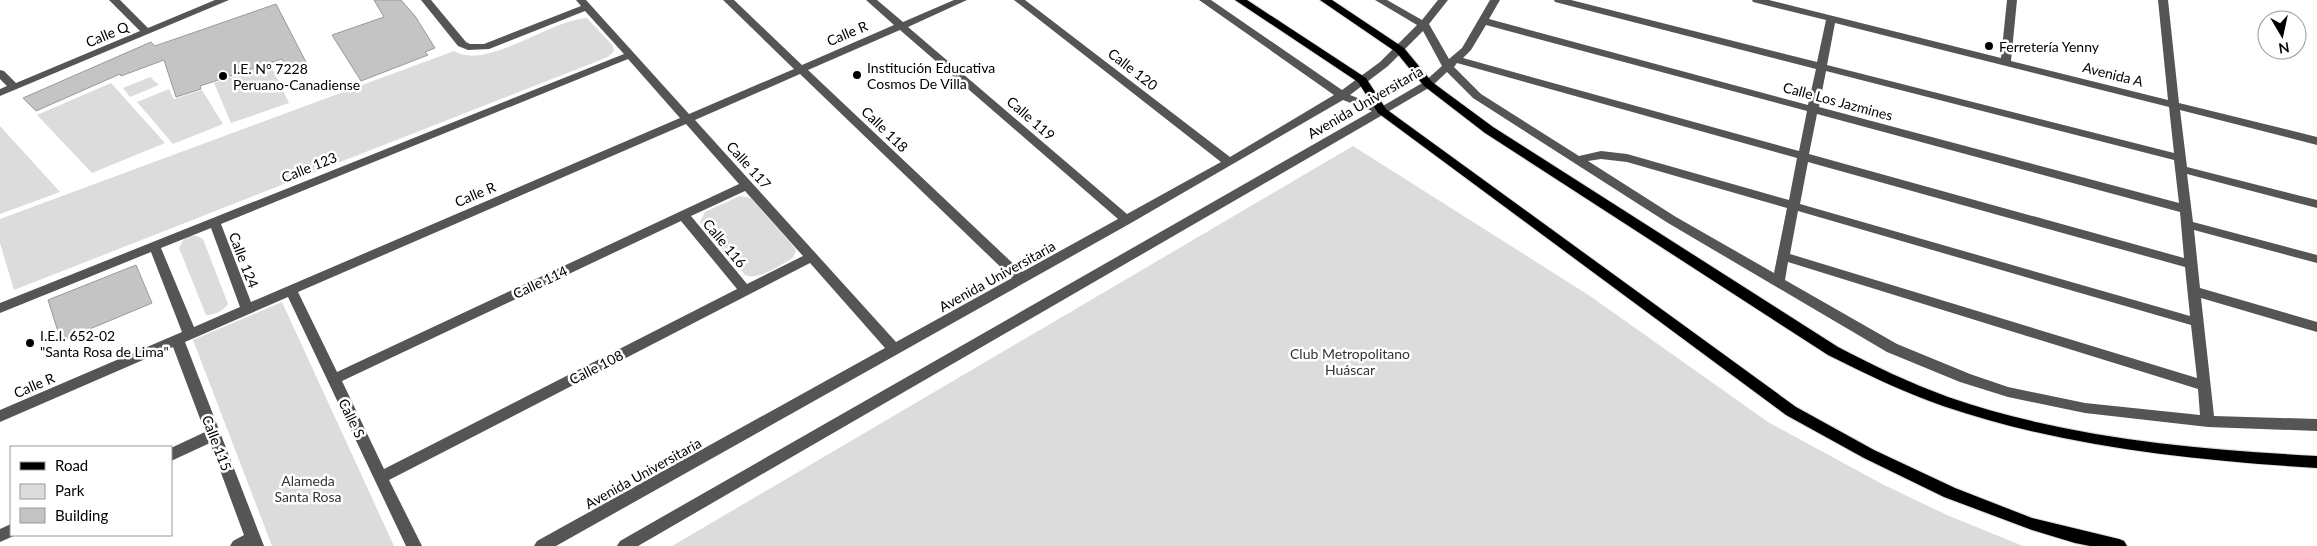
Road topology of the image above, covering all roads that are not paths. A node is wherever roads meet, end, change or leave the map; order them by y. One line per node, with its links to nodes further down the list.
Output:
1 (114, 0): 24 (street)
2 (224, 0): 24 (street, Calle Q)
3 (426, 0): 18 (street)
4 (728, 0): 30 (street, Calle 118)
5 (871, 0): 23 (street, Calle 119)
6 (962, 0): 23 (street, Calle R)
7 (1019, 0): 44 (street, Calle 120)
8 (1204, 0): 36 (street)
9 (1240, 0): 32 (main road)
10 (1325, 0): 25 (main road)
11 (1380, 0): 19 (street)
12 (1495, 0): 21 (street, Avenida Universitaria)
13 (1559, 0): 29 (street)
14 (1756, 0): 20 (street, Avenida A)
15 (2012, 0): 27 (street)
16 (2163, 0): 37 (street)
17 (1440, 1): 22 (street, Avenida Universitaria)
18 (584, 3): 26 (street, Calle 117)
19 (1395, 3): 22 (street)
20 (1831, 18): 27 (street, Avenida A); 29 (street)
21 (1483, 21): 28 (street, Avenida Universitaria); 39 (street, Calle Los Jazmines)
22 (1424, 25): 25 (street, Avenida Universitaria); 28 (street)
23 (901, 26): 30 (street, Calle R); 51 (street, Calle 119)
24 (147, 32): 34 (street, Calle Q)
25 (1400, 50): 32 (street, Avenida Universitaria); 33 (main road)
26 (630, 55): 40 (street, Calle 117); 52 (street, Calle 123)
27 (2006, 62): 37 (street, Avenida A)
28 (1453, 64): 33 (street, Avenida Universitaria); 42 (street); 43 (street)
29 (1821, 67): 39 (street); 45 (street)
30 (801, 70): 40 (street, Calle R); 59 (street, Calle 118)
31 (0, 73): 34 (street)
32 (1362, 80): 36 (street, Avenida Universitaria); 38 (main road)
33 (1428, 84): 38 (street, Avenida Universitaria); 77 (main road)
34 (14, 88): 35 (street, Calle Q)
35 (0, 93)
36 (1341, 95): 38 (street); 44 (street, Avenida Universitaria)
37 (2174, 104): 41 (street, Avenida A); 45 (street)
38 (1382, 110): 83 (street, Avenida Universitaria); 84 (main road)
39 (1812, 110): 42 (street); 49 (street, Calle Los Jazmines)
40 (687, 119): 46 (street, Calle 117); 61 (street, Calle R)
41 (2317, 141)
42 (1804, 158): 48 (street); 58 (street)
43 (1577, 160): 48 (street); 60 (street)
44 (1229, 162): 51 (street, Avenida Universitaria)
45 (2180, 163): 47 (street); 49 (street)
46 (747, 185): 50 (street, Calle 114); 55 (street, Calle 117)
47 (2317, 204)
48 (1793, 205): 56 (street); 66 (street)
49 (2185, 209): 53 (street)
50 (683, 216): 62 (street, Calle 116); 70 (street, Calle 114)
51 (1127, 220): 59 (street, Avenida Universitaria)
52 (214, 221): 54 (street, Calle 123); 65 (street, Calle 124)
53 (2186, 224): 57 (street); 58 (street)
54 (154, 245): 64 (street, Calle 123); 68 (street, Calle 115)
55 (811, 256): 62 (street, Calle 108); 69 (street, Calle 117)
56 (1782, 256): 60 (street); 71 (street)
57 (2317, 259)
58 (2190, 264): 63 (street)
59 (1021, 280): 69 (street, Avenida Universitaria)
60 (1778, 282): 73 (street)
61 (291, 290): 65 (street, Calle R); 70 (street, Calle S)
62 (745, 290): 78 (street, Calle 108)
63 (2193, 291): 66 (street); 67 (street)
64 (0, 308)
65 (247, 309): 68 (street, Calle R)
66 (2196, 322): 71 (street)
67 (2317, 326)
68 (183, 337): 72 (street, Calle R); 75 (street, Calle 115)
69 (895, 350): 82 (street, Avenida Universitaria)
70 (334, 379): 78 (street, Calle S)
71 (2202, 385): 73 (street)
72 (0, 416)
73 (2208, 421): 74 (street)
74 (2317, 425)
75 (214, 434): 76 (street); 79 (street, Calle 115)
76 (172, 455)
77 (2317, 462)
78 (381, 476): 81 (street, Calle S)
79 (255, 542): 80 (street)
80 (238, 546)
81 (414, 546)
82 (542, 546)
83 (625, 546)
84 (2119, 546)

